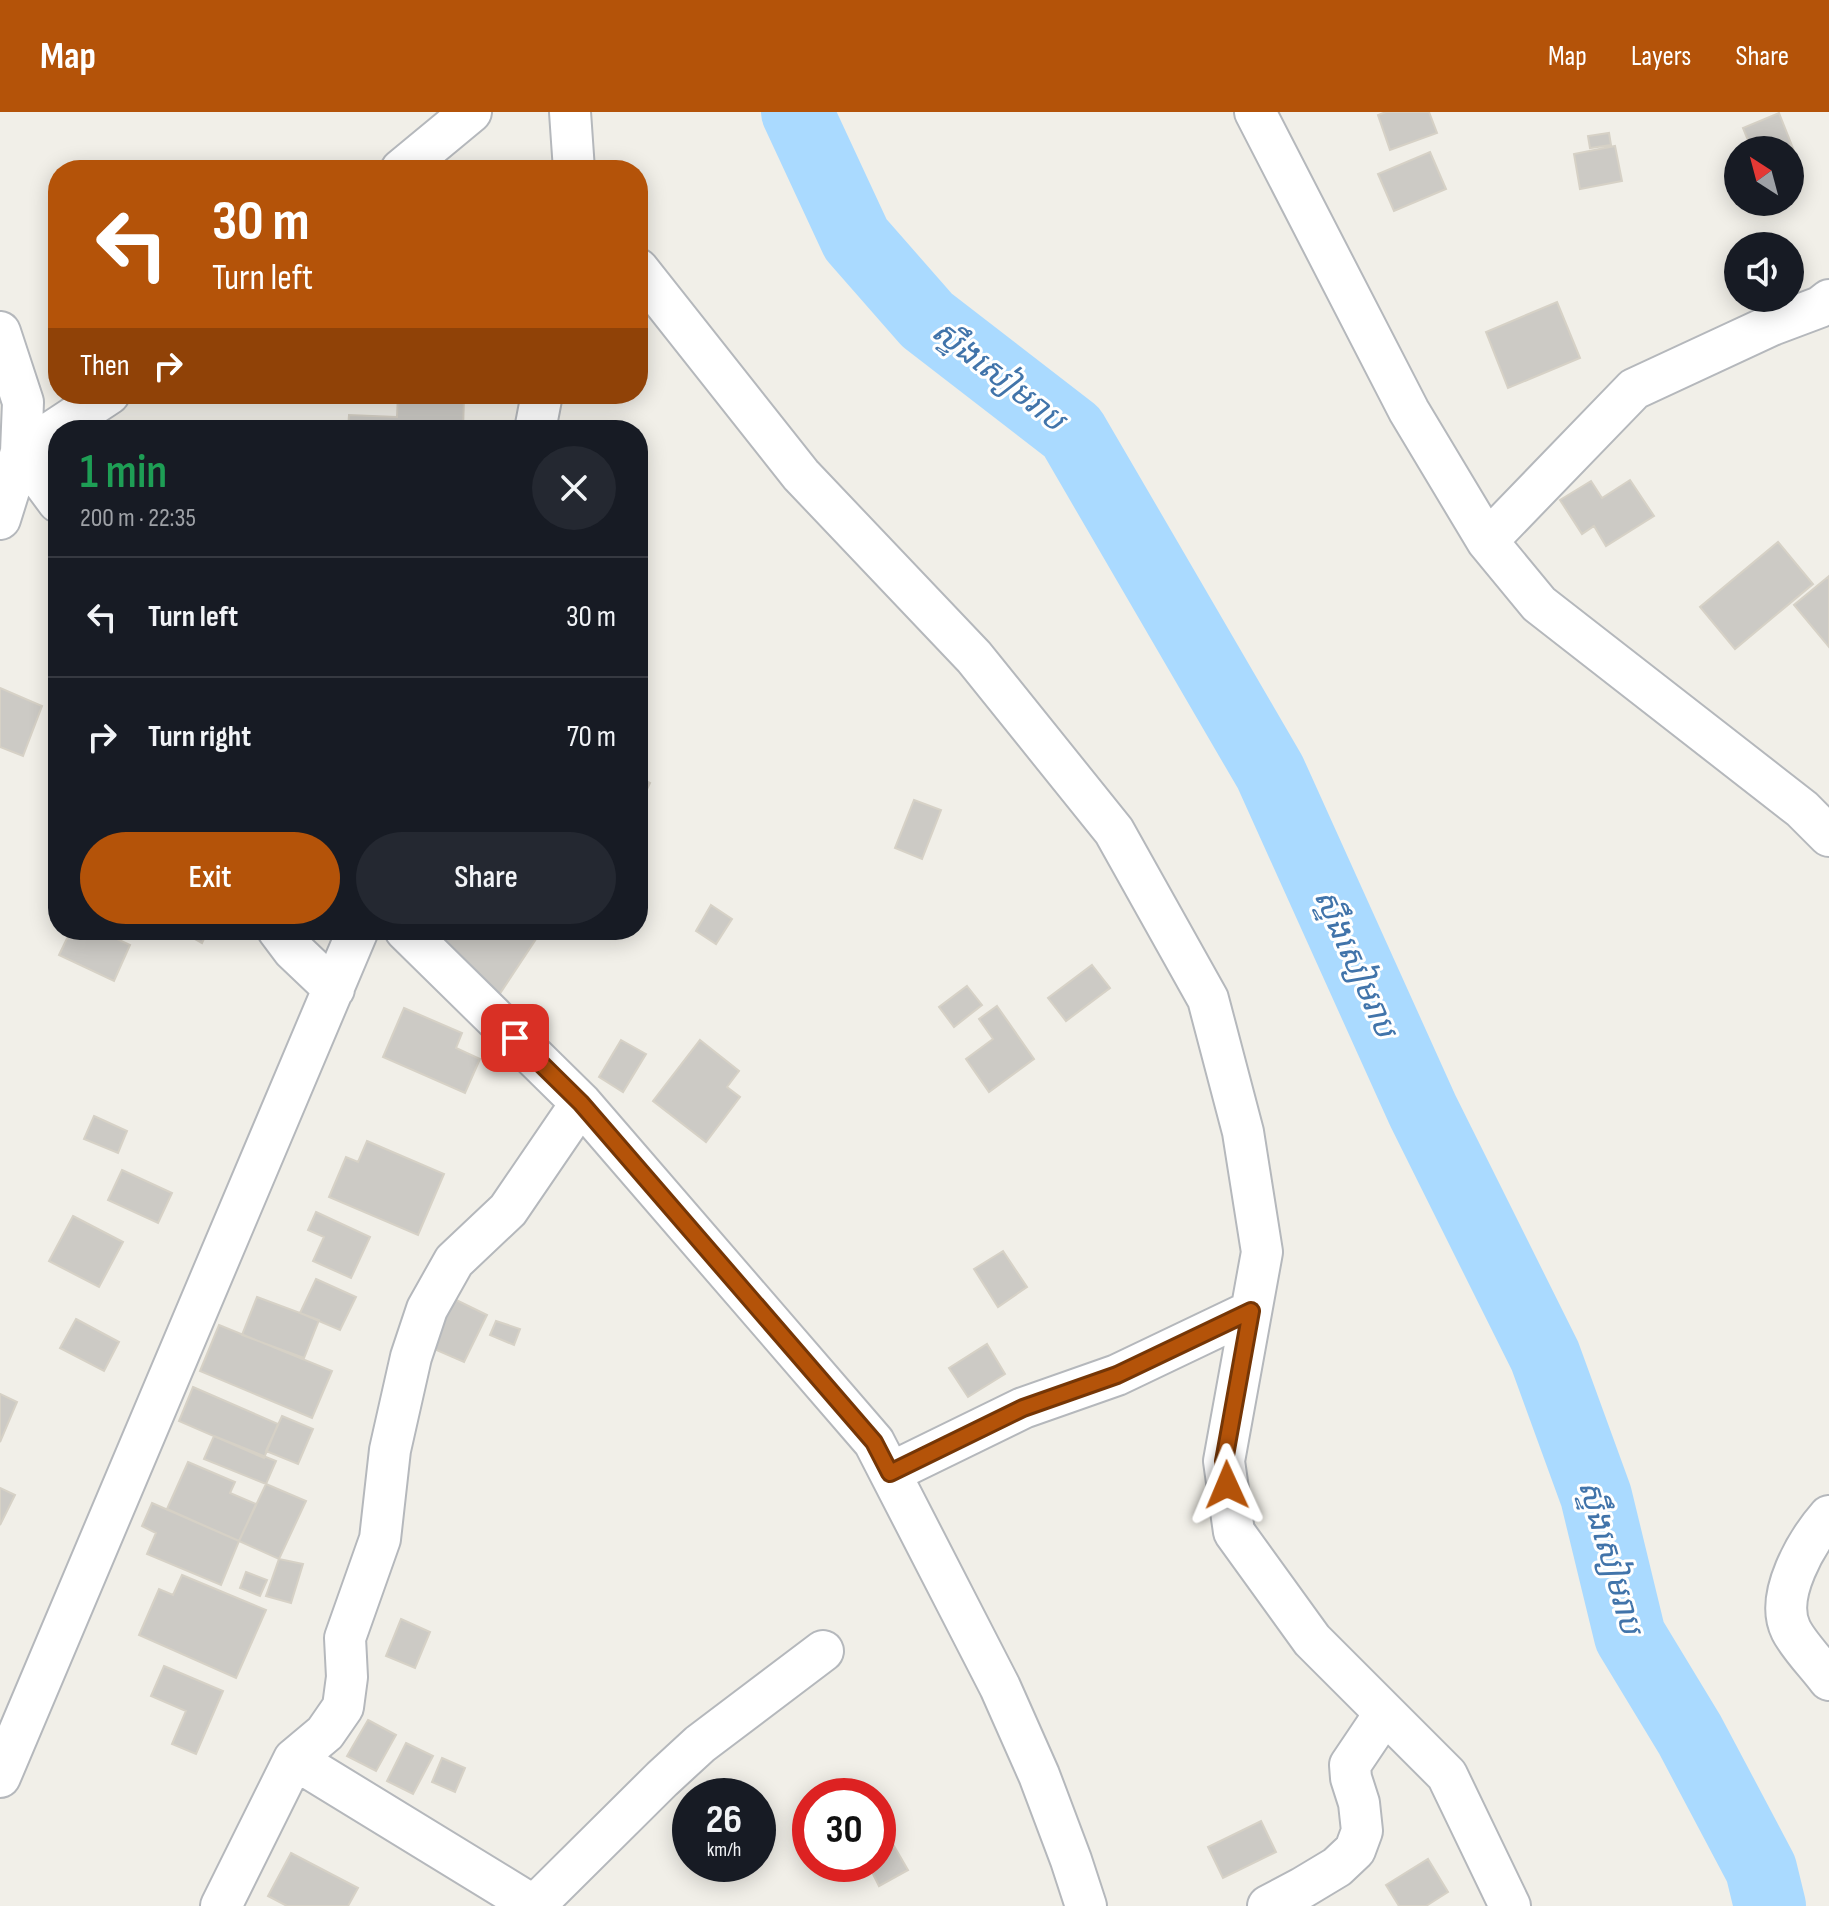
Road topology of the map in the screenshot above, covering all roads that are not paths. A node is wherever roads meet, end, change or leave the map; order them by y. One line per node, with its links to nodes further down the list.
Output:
1 (471, 112): 4 (street)
2 (570, 112): 5 (street)
3 (1255, 112): 15 (street)
4 (413, 160)
5 (573, 160)
6 (648, 282): 22 (street)
7 (1829, 300): 15 (street)
8 (0, 332): 12 (street)
9 (94, 404): 10 (street)
10 (70, 420)
11 (48, 434): 12 (street)
12 (21, 452): 13 (street); 14 (street)
13 (48, 488)
14 (0, 519)
15 (1487, 541): 16 (street)
16 (1829, 836)
17 (286, 940): 20 (street)
18 (354, 940): 20 (street)
19 (415, 940): 21 (street)
20 (334, 989): 29 (street)
21 (581, 1103): 23 (street); 28 (street)
22 (1251, 1311): 23 (street); 27 (street)
23 (890, 1473): 31 (street)
24 (1829, 1516): 26 (street)
25 (823, 1651): 28 (street)
26 (1829, 1680)
27 (1385, 1713): 32 (street); 33 (street)
28 (294, 1759): 30 (street)
29 (0, 1777)
30 (221, 1906)
31 (1086, 1906)
32 (1268, 1906)
33 (1510, 1906)

